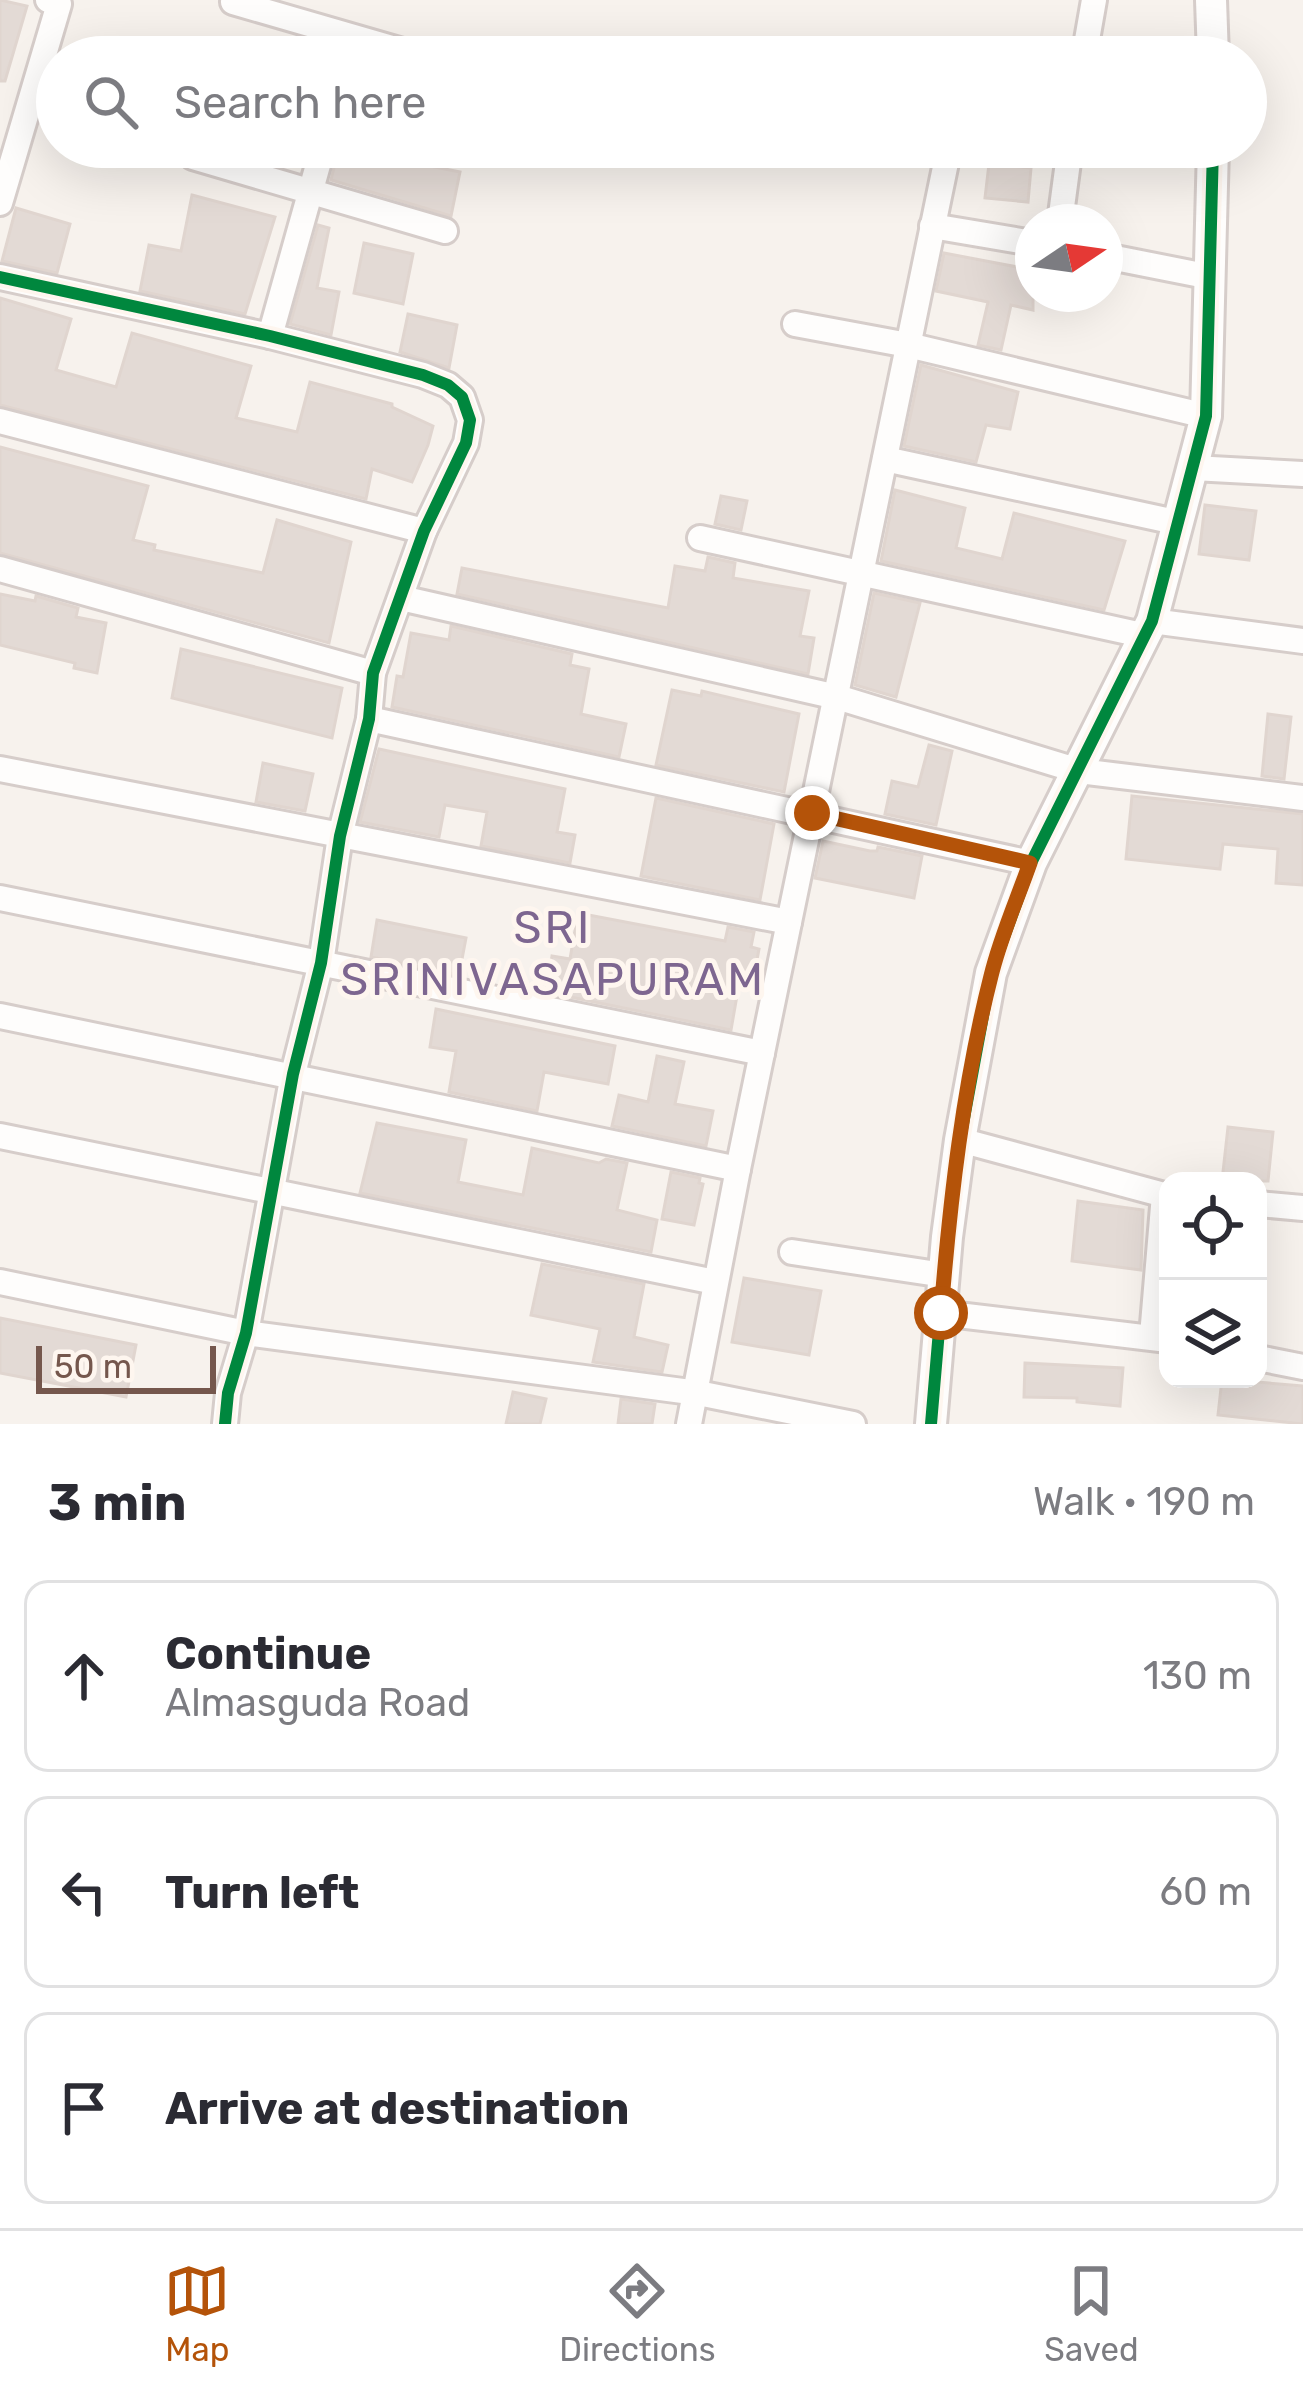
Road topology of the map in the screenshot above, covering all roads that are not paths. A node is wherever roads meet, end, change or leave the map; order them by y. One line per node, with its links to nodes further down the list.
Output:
1 (48, 0): 5 (street)
2 (1094, 0): 7 (street)
3 (1211, 0): 8 (street)
4 (233, 2): 6 (street)
5 (46, 36)
6 (322, 36)
7 (1088, 36)
8 (1212, 36)
9 (36, 60): 10 (street)
10 (9, 126): 17 (street)
11 (231, 168): 16 (street)
12 (317, 168): 16 (street)
13 (945, 168): 19 (street)
14 (1067, 168): 18 (street)
15 (1213, 168): 23 (street)
16 (311, 191): 20 (street); 26 (street)
17 (0, 202)
18 (1062, 204)
19 (932, 226): 21 (street); 27 (street)
20 (445, 231)
21 (1015, 240)
22 (1123, 260): 23 (street)
23 (1211, 277): 28 (street)
24 (0, 278): 26 (street)
25 (795, 324): 27 (street)
26 (271, 336): 34 (street)
27 (908, 345): 28 (street); 30 (street)
28 (1206, 416): 31 (street)
29 (0, 422): 34 (street)
30 (885, 459): 33 (street); 37 (street)
31 (1193, 468): 32 (street); 33 (street)
32 (1303, 474)
33 (1180, 523): 39 (street)
34 (424, 531): 38 (street)
35 (700, 538): 37 (street)
36 (0, 569): 41 (street)
37 (864, 575): 39 (street); 42 (street)
38 (400, 598): 41 (street); 42 (street)
39 (1147, 628): 40 (street); 45 (street)
40 (1303, 641)
41 (373, 673): 43 (street)
42 (837, 697): 45 (street); 47 (street)
43 (369, 719): 47 (street); 48 (street)
44 (0, 769): 48 (street)
45 (1079, 771): 46 (street); 49 (street)
46 (1303, 798)
47 (812, 813): 49 (street); 51 (street)
48 (340, 836): 51 (street); 52 (street)
49 (1030, 863): 57 (street)
50 (0, 898): 52 (street)
51 (789, 922): 54 (street)
52 (321, 963): 54 (street); 55 (street)
53 (0, 1016): 55 (street)
54 (762, 1053): 58 (street)
55 (292, 1074): 58 (street); 59 (street)
56 (0, 1136): 59 (street)
57 (960, 1140): 60 (street); 64 (street)
58 (737, 1169): 66 (street)
59 (273, 1194): 66 (street); 68 (street)
60 (1159, 1194)
61 (1267, 1205): 62 (street)
62 (1303, 1208)
63 (792, 1252): 64 (street)
64 (944, 1275): 67 (street)
65 (0, 1282): 68 (street)
66 (715, 1282): 72 (street)
67 (941, 1313): 69 (street); 76 (street)
68 (245, 1333): 72 (street); 73 (street)
69 (1159, 1338)
70 (1267, 1360): 71 (street)
71 (1303, 1366)
72 (698, 1393): 74 (street); 75 (street)
73 (225, 1424)
74 (689, 1424)
75 (853, 1424)
76 (931, 1424)

